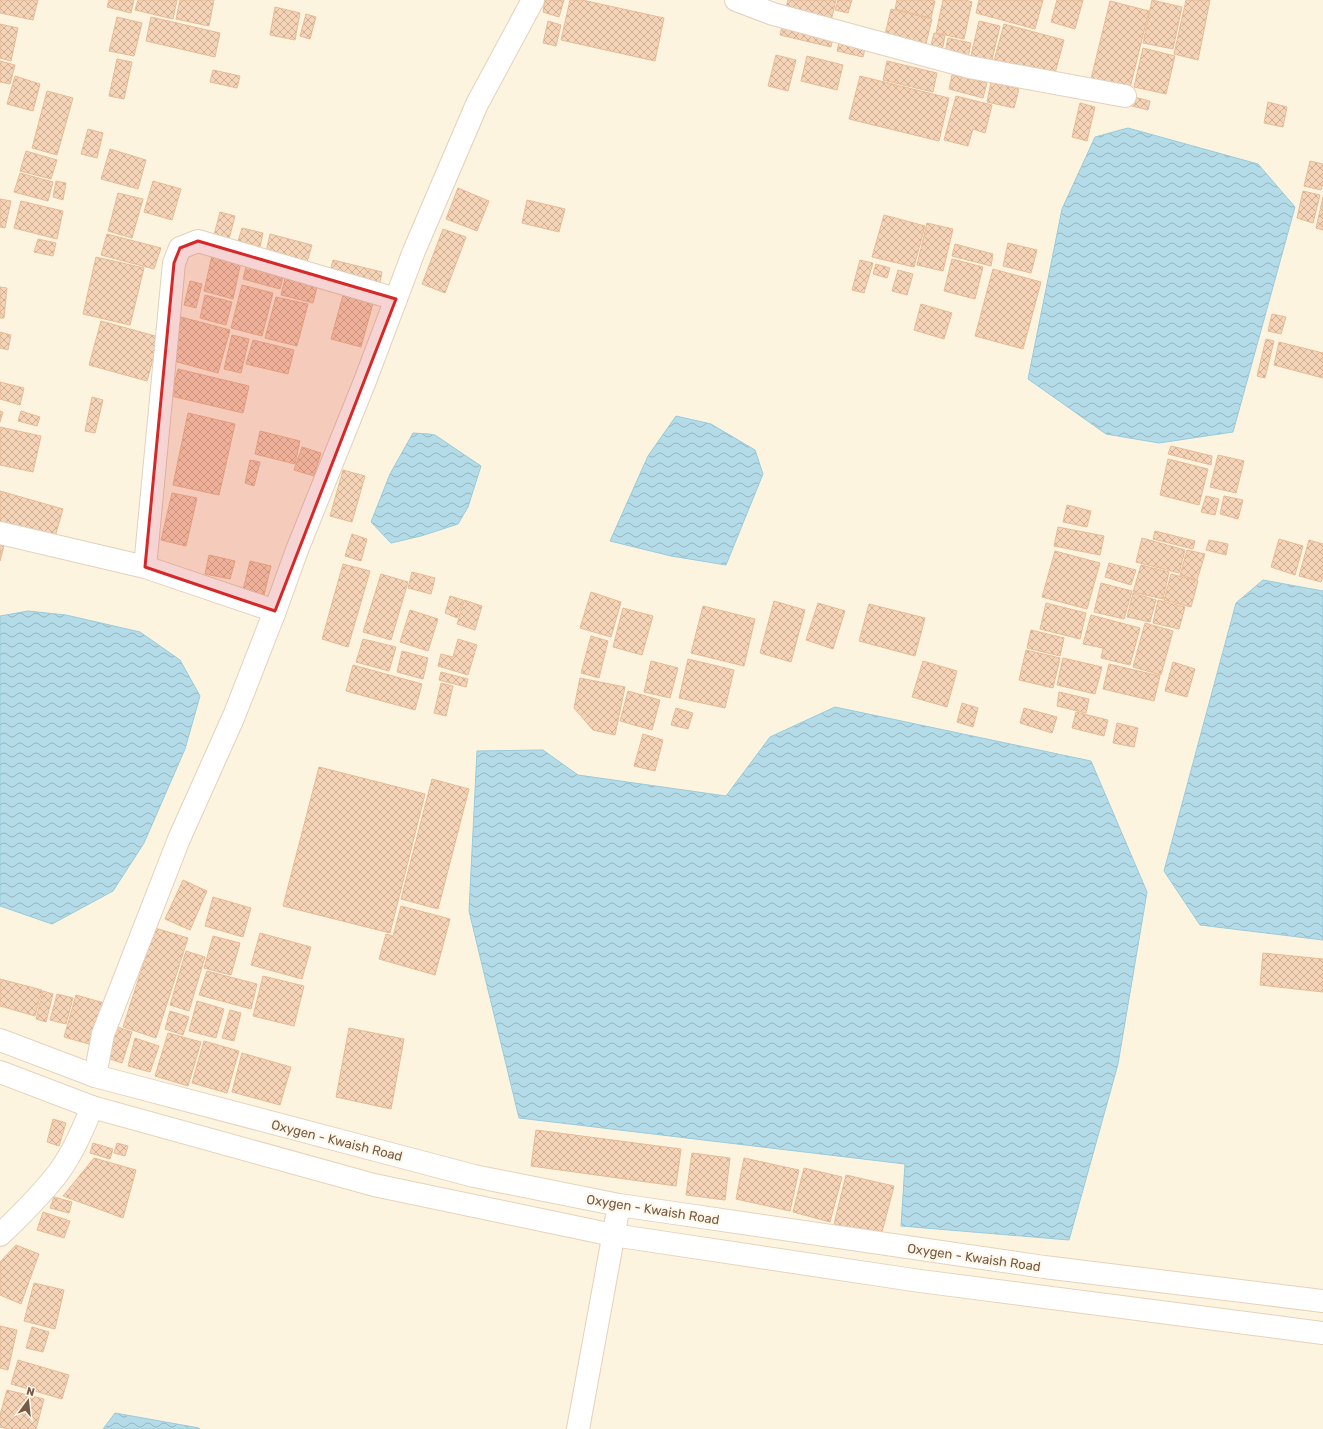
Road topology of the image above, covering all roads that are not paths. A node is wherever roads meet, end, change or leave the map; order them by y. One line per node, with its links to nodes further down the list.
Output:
1 (533, 0): 4 (street)
2 (736, 0): 3 (street)
3 (1125, 96)
4 (396, 299): 6 (street); 7 (street)
5 (0, 533): 6 (street)
6 (145, 567): 7 (street)
7 (275, 611): 10 (street)
8 (0, 1040): 10 (street, Oxygen - Kwaish Road)
9 (0, 1072): 11 (street)
10 (96, 1076): 12 (street, Oxygen - Kwaish Road)
11 (92, 1107): 13 (street); 14 (street)
12 (619, 1206): 14 (street); 15 (street, Oxygen - Kwaish Road)
13 (0, 1235)
14 (613, 1235): 16 (street); 17 (street)
15 (1323, 1301)
16 (1323, 1333)
17 (578, 1429)

